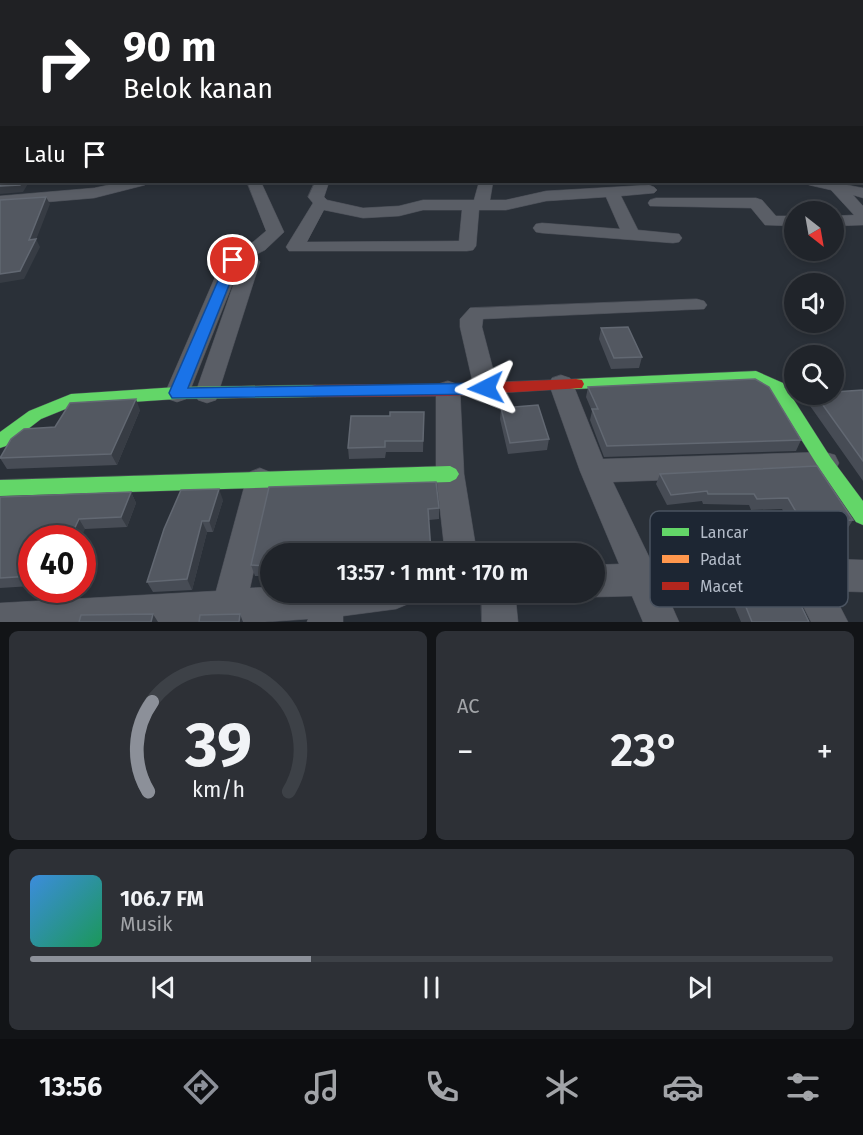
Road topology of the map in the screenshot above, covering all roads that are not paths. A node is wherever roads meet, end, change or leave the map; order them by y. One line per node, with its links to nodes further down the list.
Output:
1 (136, 183): 10 (street)
2 (254, 183): 23 (street)
3 (322, 183): 12 (street)
4 (486, 183): 13 (street)
5 (818, 183): 6 (street)
6 (837, 188): 7 (street); 15 (street)
7 (863, 193)
8 (653, 196): 9 (street); 18 (street)
9 (614, 198): 11 (street); 13 (street); 20 (street)
10 (0, 201)
11 (550, 201)
12 (321, 203): 14 (street); 22 (street)
13 (476, 206): 14 (street); 22 (street)
14 (399, 211): 22 (street)
15 (863, 215)
16 (844, 220): 17 (street)
17 (863, 220)
18 (784, 221)
19 (542, 228): 20 (street)
20 (632, 235): 21 (street)
21 (673, 238)
22 (399, 246)
23 (244, 254): 28 (street); 29 (street)
24 (697, 305): 26 (street)
25 (561, 384): 26 (street); 31 (street); 32 (street)
26 (486, 388): 27 (street)
27 (448, 390): 29 (street); 33 (street)
28 (177, 393): 29 (street); 30 (street)
29 (207, 394)
30 (0, 441)
31 (825, 463): 32 (street); 36 (street)
32 (594, 471): 41 (street)
33 (450, 474): 34 (street); 37 (street)
34 (260, 480): 35 (street); 46 (street)
35 (0, 488)
36 (863, 516)
37 (459, 543)
38 (848, 575): 39 (street)
39 (863, 576)
40 (605, 580): 41 (street)
41 (641, 581): 42 (street); 43 (street)
42 (650, 581)
43 (650, 599)
44 (355, 603): 49 (street)
45 (499, 603): 52 (street)
46 (229, 607): 49 (street); 50 (street)
47 (654, 607): 53 (street)
48 (822, 607): 54 (street)
49 (326, 611)
50 (174, 616): 51 (street)
51 (4, 621)
52 (500, 622)
53 (661, 622)
54 (830, 622)

